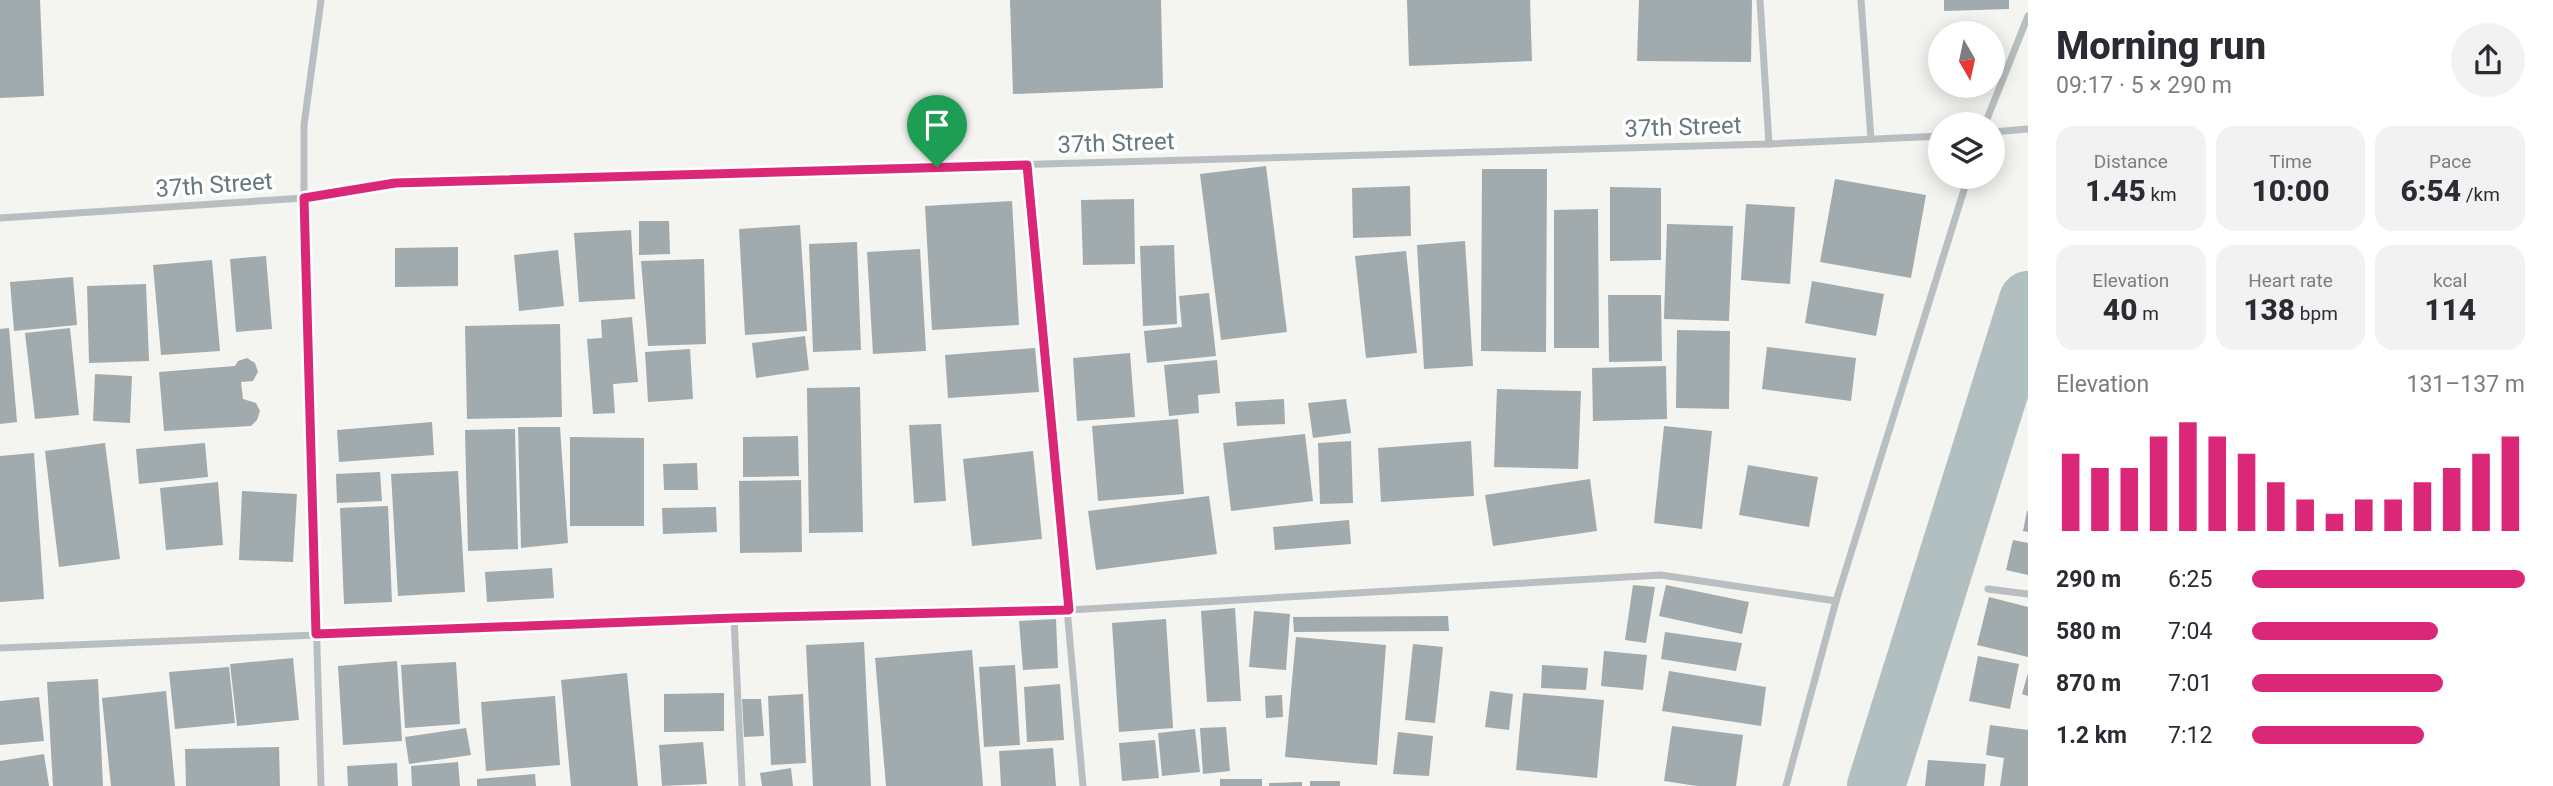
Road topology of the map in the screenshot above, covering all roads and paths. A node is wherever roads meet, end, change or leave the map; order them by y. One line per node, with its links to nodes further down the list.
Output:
1 (321, 0): 13 (street)
2 (1760, 0): 10 (street)
3 (1861, 0): 9 (street)
4 (2028, 16): 5 (street)
5 (1990, 112)
6 (2028, 129): 7 (street)
7 (2005, 131)
8 (1928, 137): 9 (street, 37th Street)
9 (1871, 139): 10 (street, 37th Street)
10 (1769, 144): 11 (street, 37th Street)
11 (1027, 165): 13 (street, 37th Street); 18 (street)
12 (1964, 189): 17 (street)
13 (304, 198): 14 (street, 37th Street); 20 (street)
14 (0, 218)
15 (1988, 589): 16 (street)
16 (2028, 594)
17 (1836, 601): 18 (street); 25 (street)
18 (1069, 610): 19 (street); 24 (street)
19 (734, 618): 20 (street); 23 (street)
20 (316, 634): 21 (street); 22 (street)
21 (0, 648)
22 (321, 786)
23 (742, 786)
24 (1083, 786)
25 (1786, 786)

